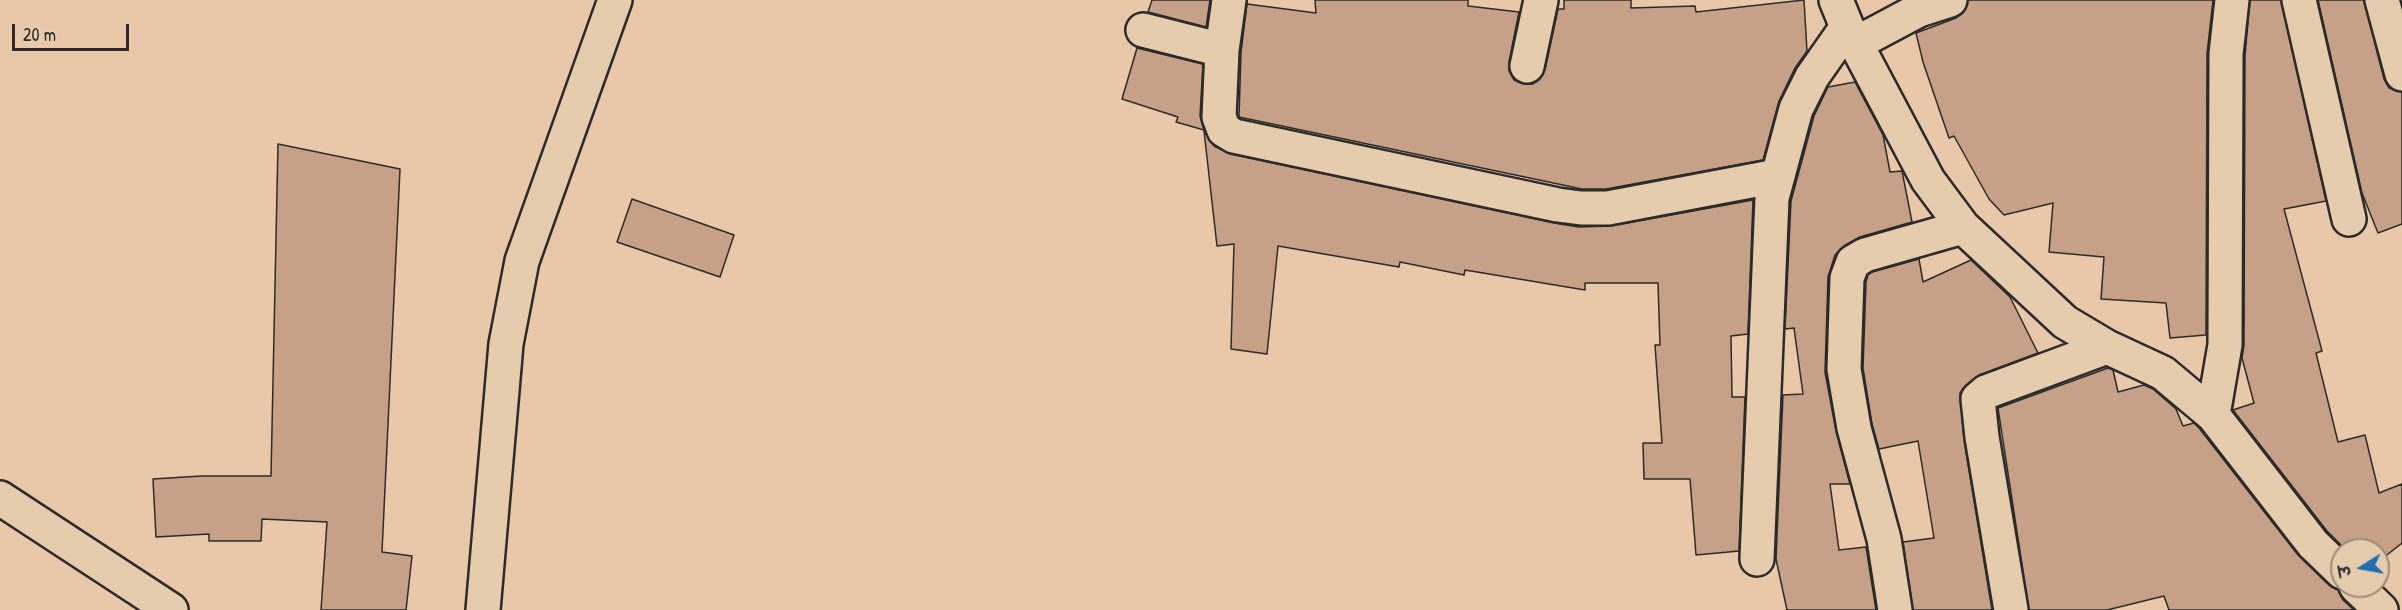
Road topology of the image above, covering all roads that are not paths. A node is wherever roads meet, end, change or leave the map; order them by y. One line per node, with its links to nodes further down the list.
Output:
1 (615, 0): 23 (street)
2 (1229, 0): 10 (street)
3 (1541, 0): 11 (street)
4 (1950, 0): 8 (street)
5 (2232, 0): 17 (street)
6 (2299, 0): 14 (street)
7 (2382, 0): 12 (street)
8 (1847, 24): 13 (street); 15 (street)
9 (1143, 30): 10 (street)
10 (1222, 50): 13 (street)
11 (1527, 66)
12 (2402, 74)
13 (1777, 176): 19 (street)
14 (2349, 219)
15 (1963, 226): 16 (street); 24 (street)
16 (2107, 348): 17 (street); 25 (street)
17 (2213, 415): 20 (street)
18 (0, 498): 22 (street)
19 (1757, 559)
20 (2330, 560)
21 (2368, 598): 26 (street)
22 (171, 610)
23 (483, 610)
24 (1895, 610)
25 (2011, 610)
26 (2381, 610)

